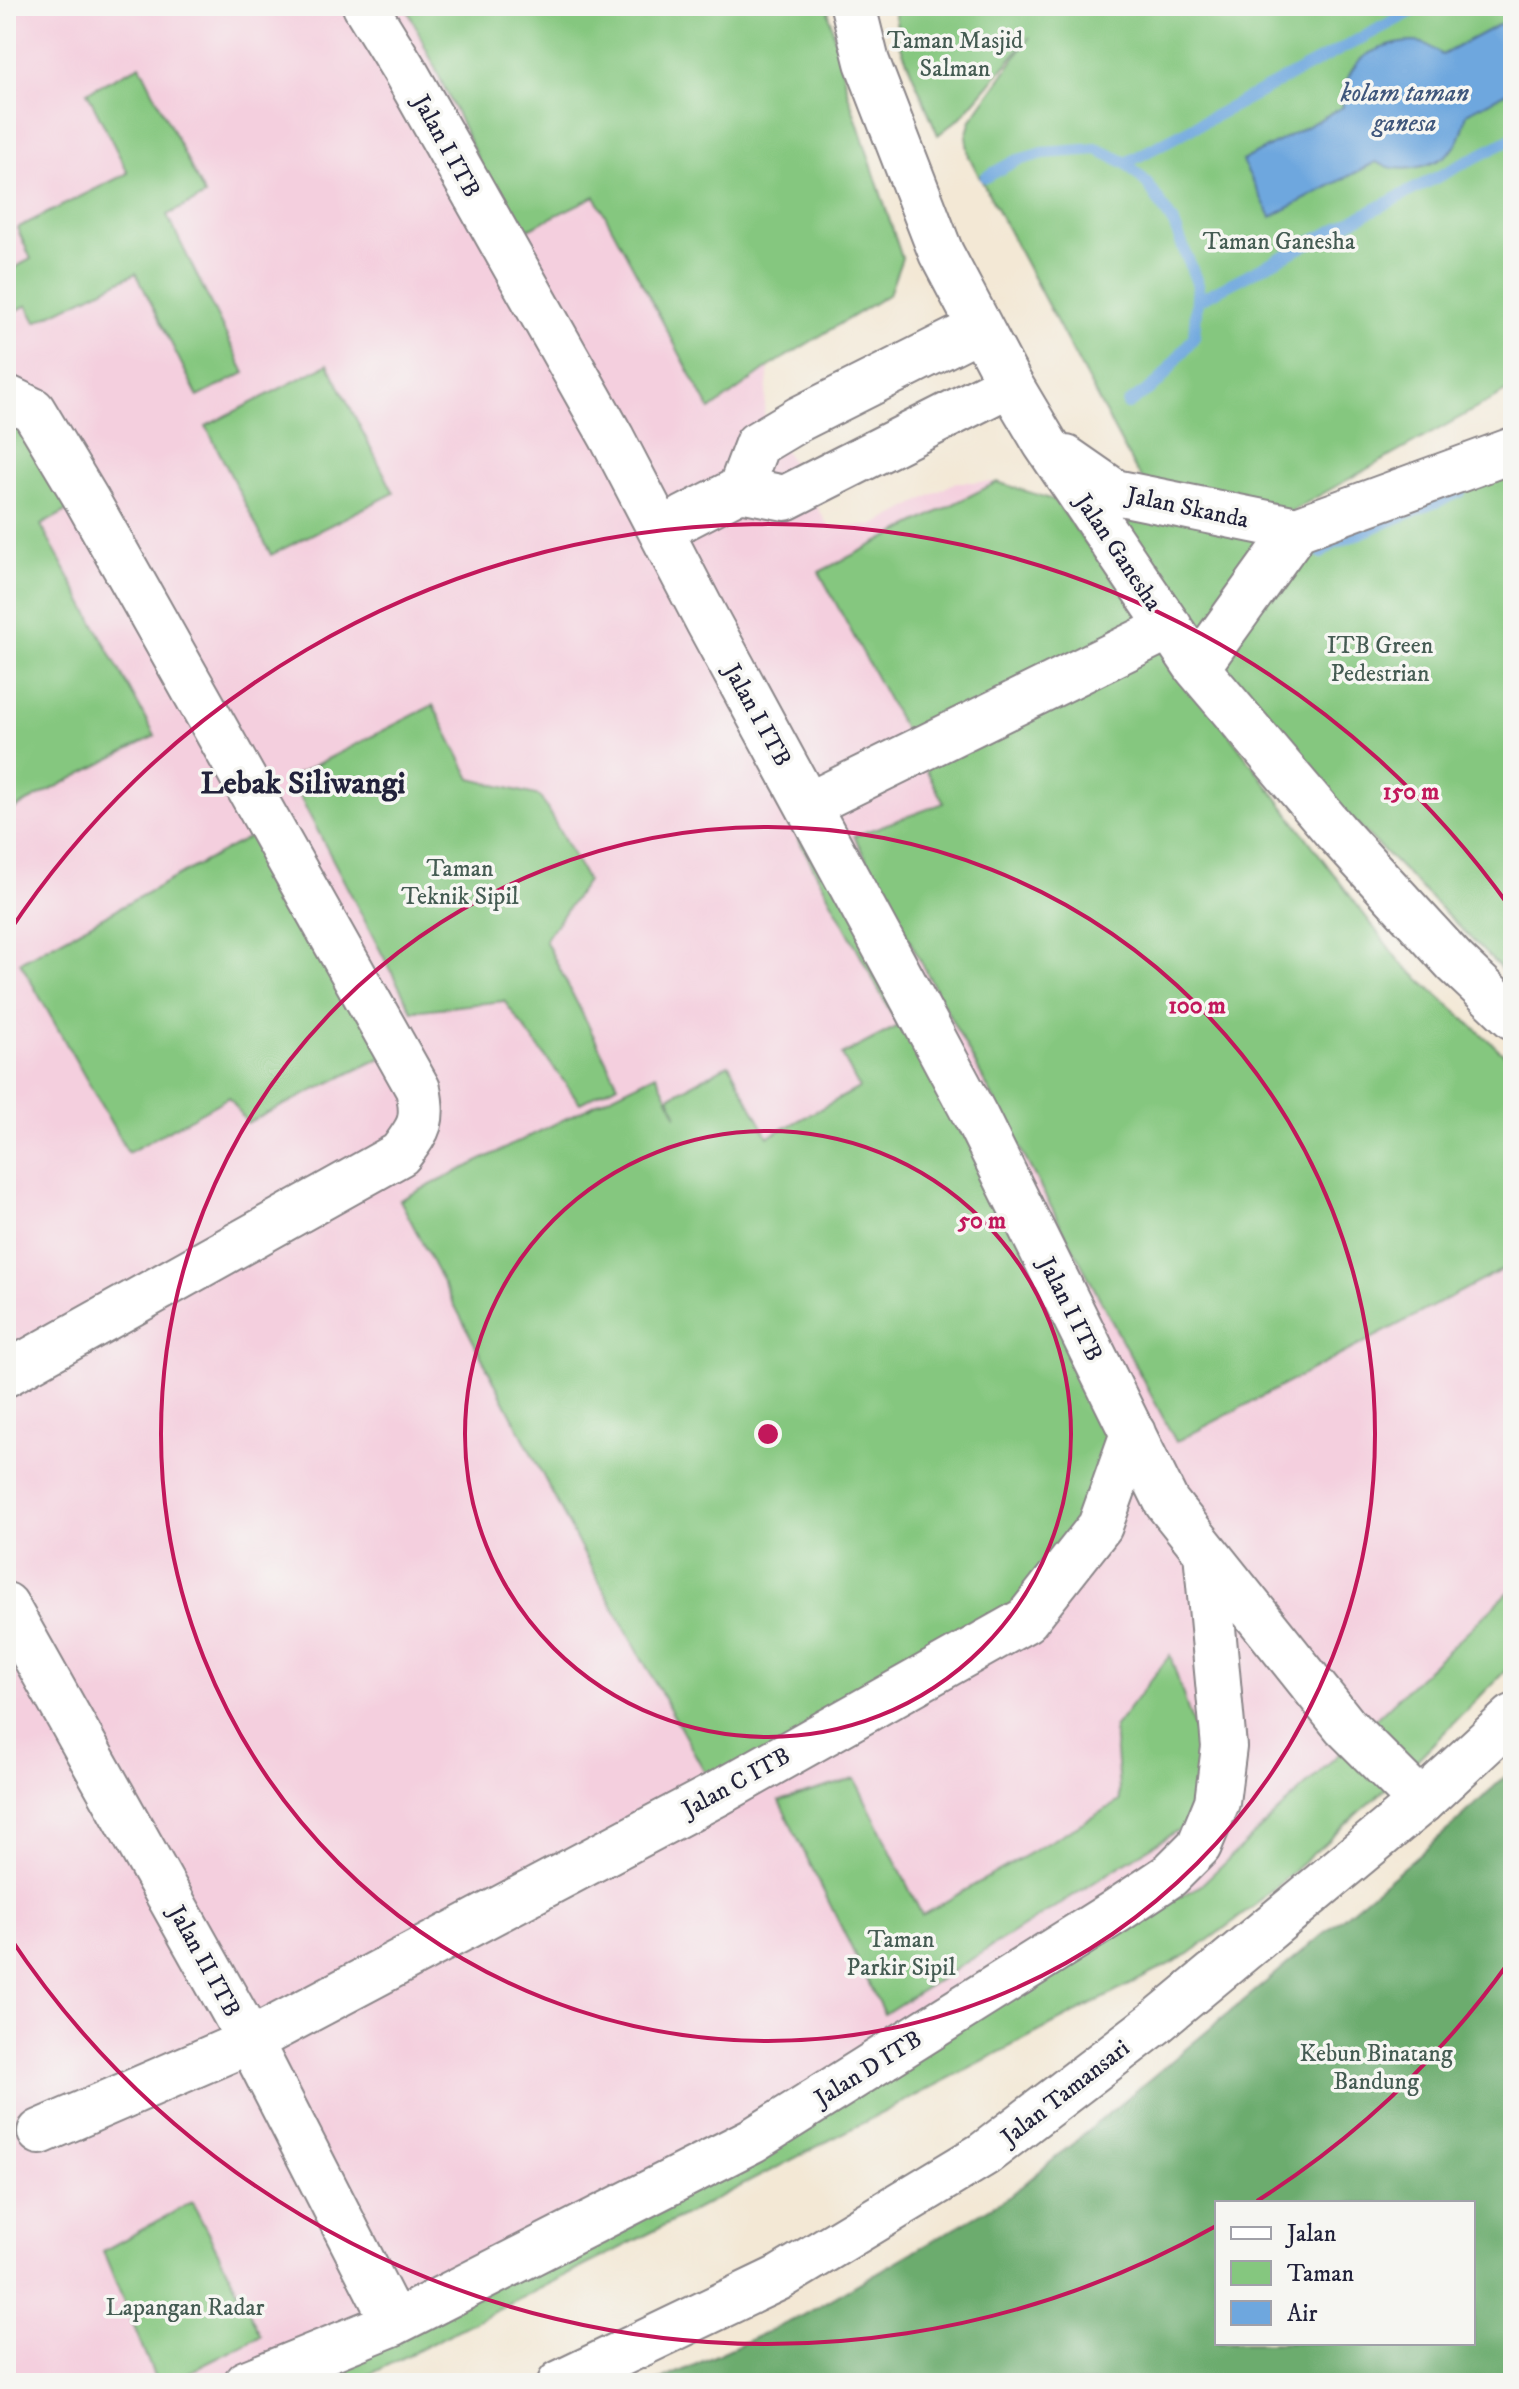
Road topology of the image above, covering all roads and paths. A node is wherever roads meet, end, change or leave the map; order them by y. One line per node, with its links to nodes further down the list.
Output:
1 (365, 6): 13 (street, Jalan I ITB)
2 (853, 6): 3 (street, Jalan Ganesha)
3 (980, 328): 4 (street, Jalan Ganesha); 8 (street)
4 (1010, 384): 6 (street, Jalan Ganesha); 8 (street)
5 (6, 397): 15 (street)
6 (1045, 443): 10 (street, Jalan Skanda); 11 (street, Jalan Ganesha)
7 (1513, 450): 10 (street)
8 (740, 489): 9 (street)
9 (684, 518)
10 (1297, 529): 12 (street)
11 (1170, 627): 12 (street, Jalan Ganesha); 13 (street)
12 (1197, 668): 14 (street, Jalan Ganesha)
13 (808, 805): 16 (street, Jalan I ITB)
14 (1513, 1017)
15 (6, 1374)
16 (1133, 1433): 17 (street); 21 (street, Jalan C ITB)
17 (1206, 1552): 20 (street); 23 (street, Jalan D ITB)
18 (6, 1605): 21 (street, Jalan II ITB)
19 (1513, 1717): 20 (street, Jalan Tamansari)
20 (1421, 1802): 25 (street, Jalan Tamansari)
21 (250, 2041): 22 (street, Jalan C ITB); 23 (street, Jalan II ITB)
22 (40, 2132)
23 (394, 2323): 24 (street, Jalan D ITB)
24 (246, 2383)
25 (560, 2383)

